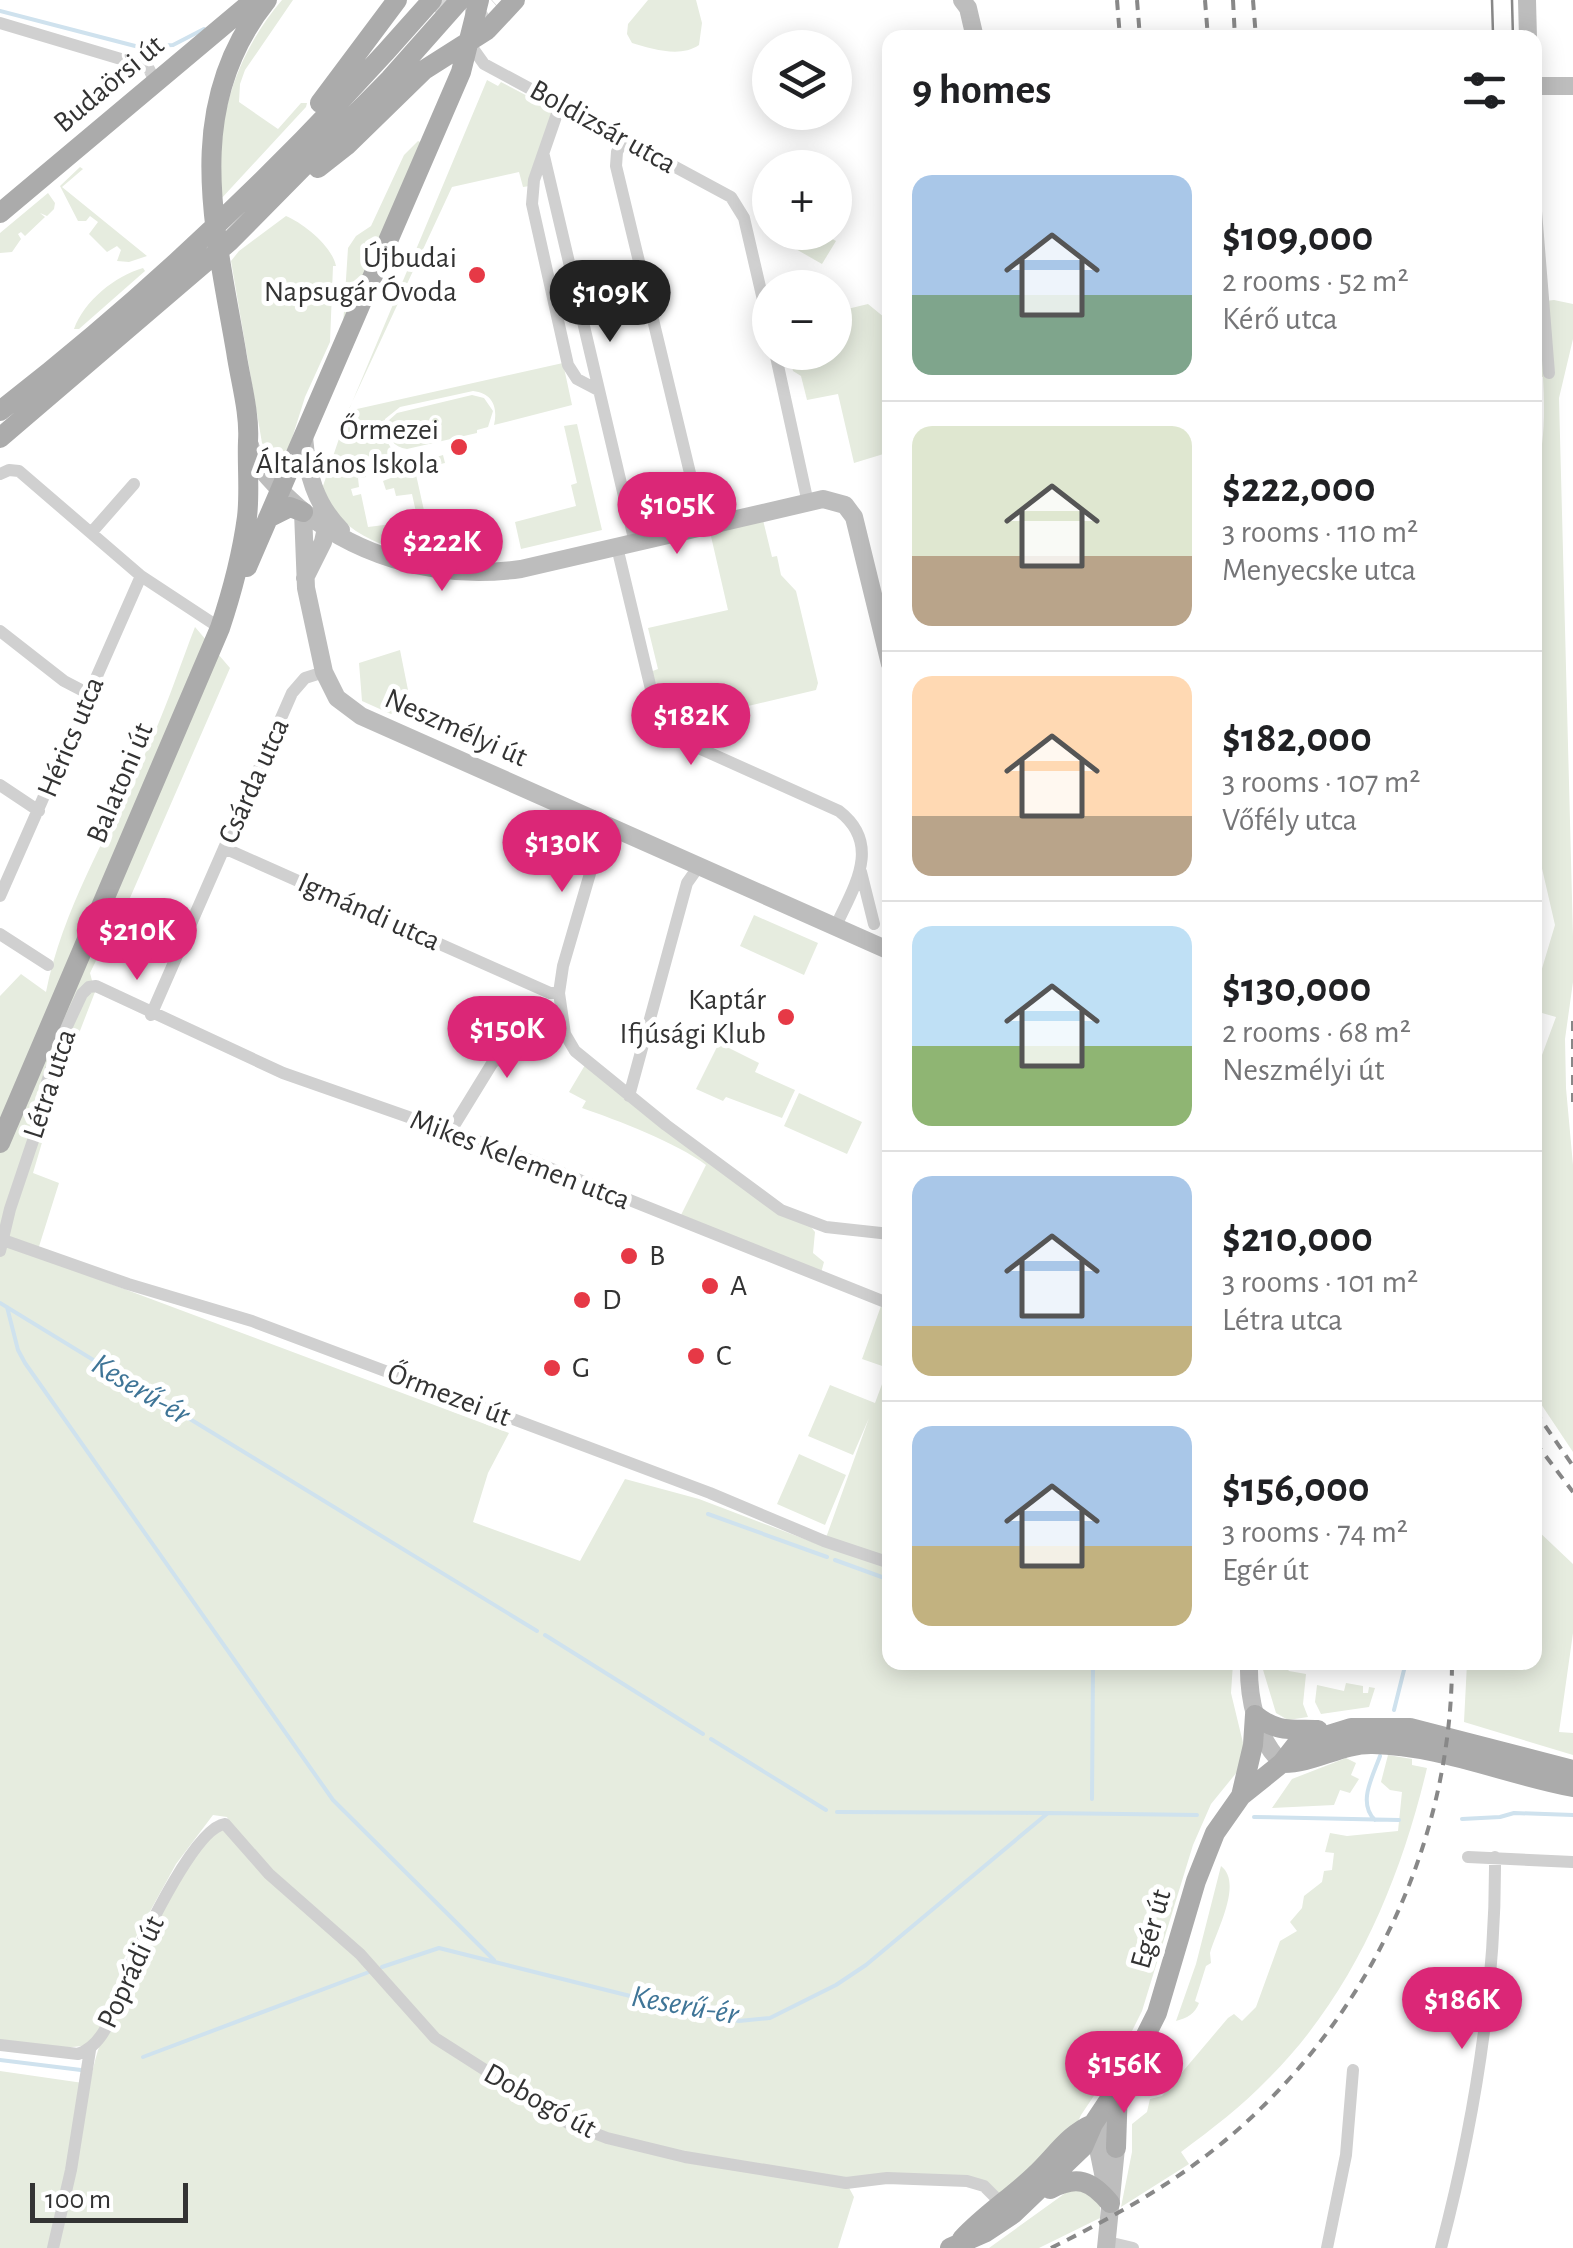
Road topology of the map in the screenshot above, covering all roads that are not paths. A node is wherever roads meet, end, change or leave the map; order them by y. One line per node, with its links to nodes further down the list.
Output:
1 (254, 0): 10 (main road, Budaörsi út)
2 (267, 0): 10 (main road)
3 (397, 0): 21 (main road)
4 (432, 0): 21 (main road)
5 (460, 0): 22 (main road)
6 (479, 0): 14 (main road, Balatoni út)
7 (516, 0): 14 (main road)
8 (1527, 0): 13 (street)
9 (963, 1): 12 (street)
10 (243, 20): 15 (main road, Budaörsi út); 31 (main road)
11 (0, 23): 15 (street)
12 (974, 30)
13 (1528, 30)
14 (468, 41): 18 (street, Boldizsár utca); 22 (main road); 30 (main road, Balatoni út)
15 (156, 84): 23 (main road, Budaörsi út)
16 (1542, 86): 17 (street)
17 (1573, 86)
18 (560, 104): 19 (street, Boldizsár utca); 20 (street)
19 (624, 138): 24 (street, Boldizsár utca); 39 (street)
20 (544, 156): 28 (street); 28 (street)
21 (284, 157): 29 (main road)
22 (275, 197): 29 (main road)
23 (0, 213)
24 (756, 270)
25 (1542, 286): 27 (street)
26 (779, 370): 35 (street)
27 (1549, 373)
28 (598, 390): 41 (street)
29 (3, 430)
30 (304, 438): 34 (main road, Balatoni út); 38 (street)
31 (249, 440): 34 (street); 37 (main road)
32 (4, 472): 40 (street)
33 (134, 484): 40 (street)
34 (280, 490): 36 (street); 37 (main road, Balatoni út)
35 (808, 503): 39 (street); 46 (street)
36 (303, 512): 37 (main road); 38 (street); 43 (street, Neszmélyi út)
37 (258, 516): 44 (main road, Balatoni út)
38 (327, 522): 41 (street); 43 (street)
39 (703, 527): 41 (street)
40 (91, 533): 42 (street)
41 (626, 545): 56 (street)
42 (141, 576): 44 (street); 48 (street, Hérics utca)
43 (305, 579): 47 (street, Neszmélyi út)
44 (222, 621): 66 (main road, Balatoni út)
45 (0, 631): 48 (street)
46 (882, 631)
47 (324, 672): 51 (street, Neszmélyi út); 54 (street, Csárda utca)
48 (88, 694): 50 (street, Hérics utca)
49 (0, 785): 50 (street)
50 (40, 812): 57 (street, Hérics utca)
51 (598, 820): 52 (street, Neszmélyi út); 53 (street)
52 (620, 830): 53 (street); 55 (street, Neszmélyi út)
53 (600, 844): 63 (street)
54 (224, 848): 63 (street, Igmándi utca); 64 (street, Csárda utca)
55 (699, 866): 59 (street, Neszmélyi út); 67 (street)
56 (861, 872): 58 (street); 59 (street)
57 (0, 896)
58 (874, 924)
59 (836, 926): 61 (street, Neszmélyi út)
60 (0, 934): 62 (street)
61 (882, 946)
62 (48, 965)
63 (559, 993): 65 (street)
64 (151, 1015): 66 (street, Létra utca); 68 (street, Mikes Kelemen utca)
65 (565, 1034): 67 (street); 68 (street)
66 (48, 1049): 69 (main road, Balatoni út); 71 (street, Létra utca)
67 (629, 1096): 70 (street)
68 (450, 1132): 72 (street, Mikes Kelemen utca)
69 (0, 1143)
70 (882, 1233)
71 (1, 1246): 73 (street, Őrmezei út)
72 (882, 1301)
73 (882, 1561)
74 (1250, 1670): 75 (street)
75 (1255, 1715): 76 (main road); 77 (street); 80 (main road)
76 (1330, 1733): 77 (main road, Egér út); 78 (main road, Egér út)
77 (1282, 1762): 79 (main road, Egér út); 80 (main road, Egér út)
78 (1573, 1770)
79 (1573, 1787)
80 (1241, 1796): 88 (main road, Egér út)
81 (225, 1824): 86 (street, Poprádi út); 92 (street, Dobogó út)
82 (1468, 1857): 83 (street)
83 (1496, 1857): 84 (street); 99 (street)
84 (1573, 1862)
85 (0, 2045): 86 (street, Poprádi út)
86 (90, 2050): 96 (street)
87 (1352, 2070): 98 (street)
88 (1118, 2088): 89 (main road, Egér út); 90 (main road)
89 (1093, 2124): 90 (street); 91 (main road, Egér út); 92 (main road, Egér út); 93 (street)
90 (1116, 2148): 93 (street)
91 (1035, 2196): 93 (main road); 95 (main road, Egér út)
92 (1001, 2203): 95 (main road, Egér út)
93 (1110, 2203): 94 (street)
94 (1107, 2245): 97 (street)
95 (954, 2246)
96 (53, 2248)
97 (1133, 2248)
98 (1327, 2248)
99 (1441, 2248)

